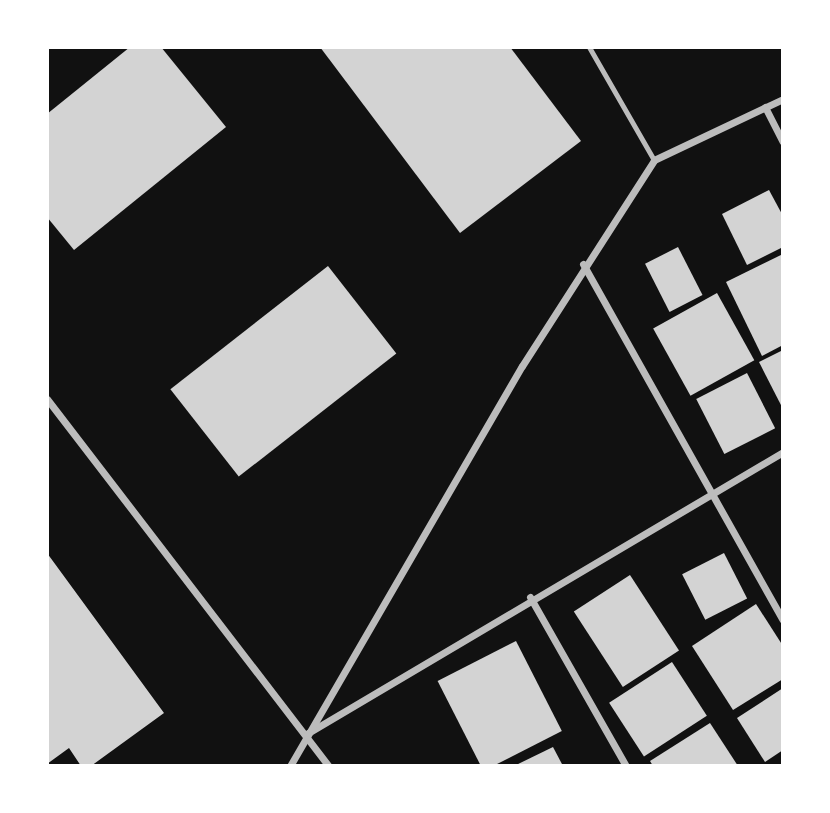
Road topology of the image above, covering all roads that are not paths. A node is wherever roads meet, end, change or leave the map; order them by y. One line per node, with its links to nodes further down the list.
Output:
1 (589, 47): 5 (lane)
2 (783, 99): 3 (street)
3 (765, 107): 4 (street); 5 (street)
4 (783, 142)
5 (654, 160): 6 (street)
6 (583, 264): 9 (street); 12 (street)
7 (47, 399): 12 (street)
8 (783, 452): 9 (street)
9 (708, 496): 10 (street); 11 (street)
10 (530, 597): 12 (street); 15 (street)
11 (783, 620)
12 (307, 733): 13 (street); 14 (street)
13 (290, 766)
14 (329, 766)
15 (626, 766)

